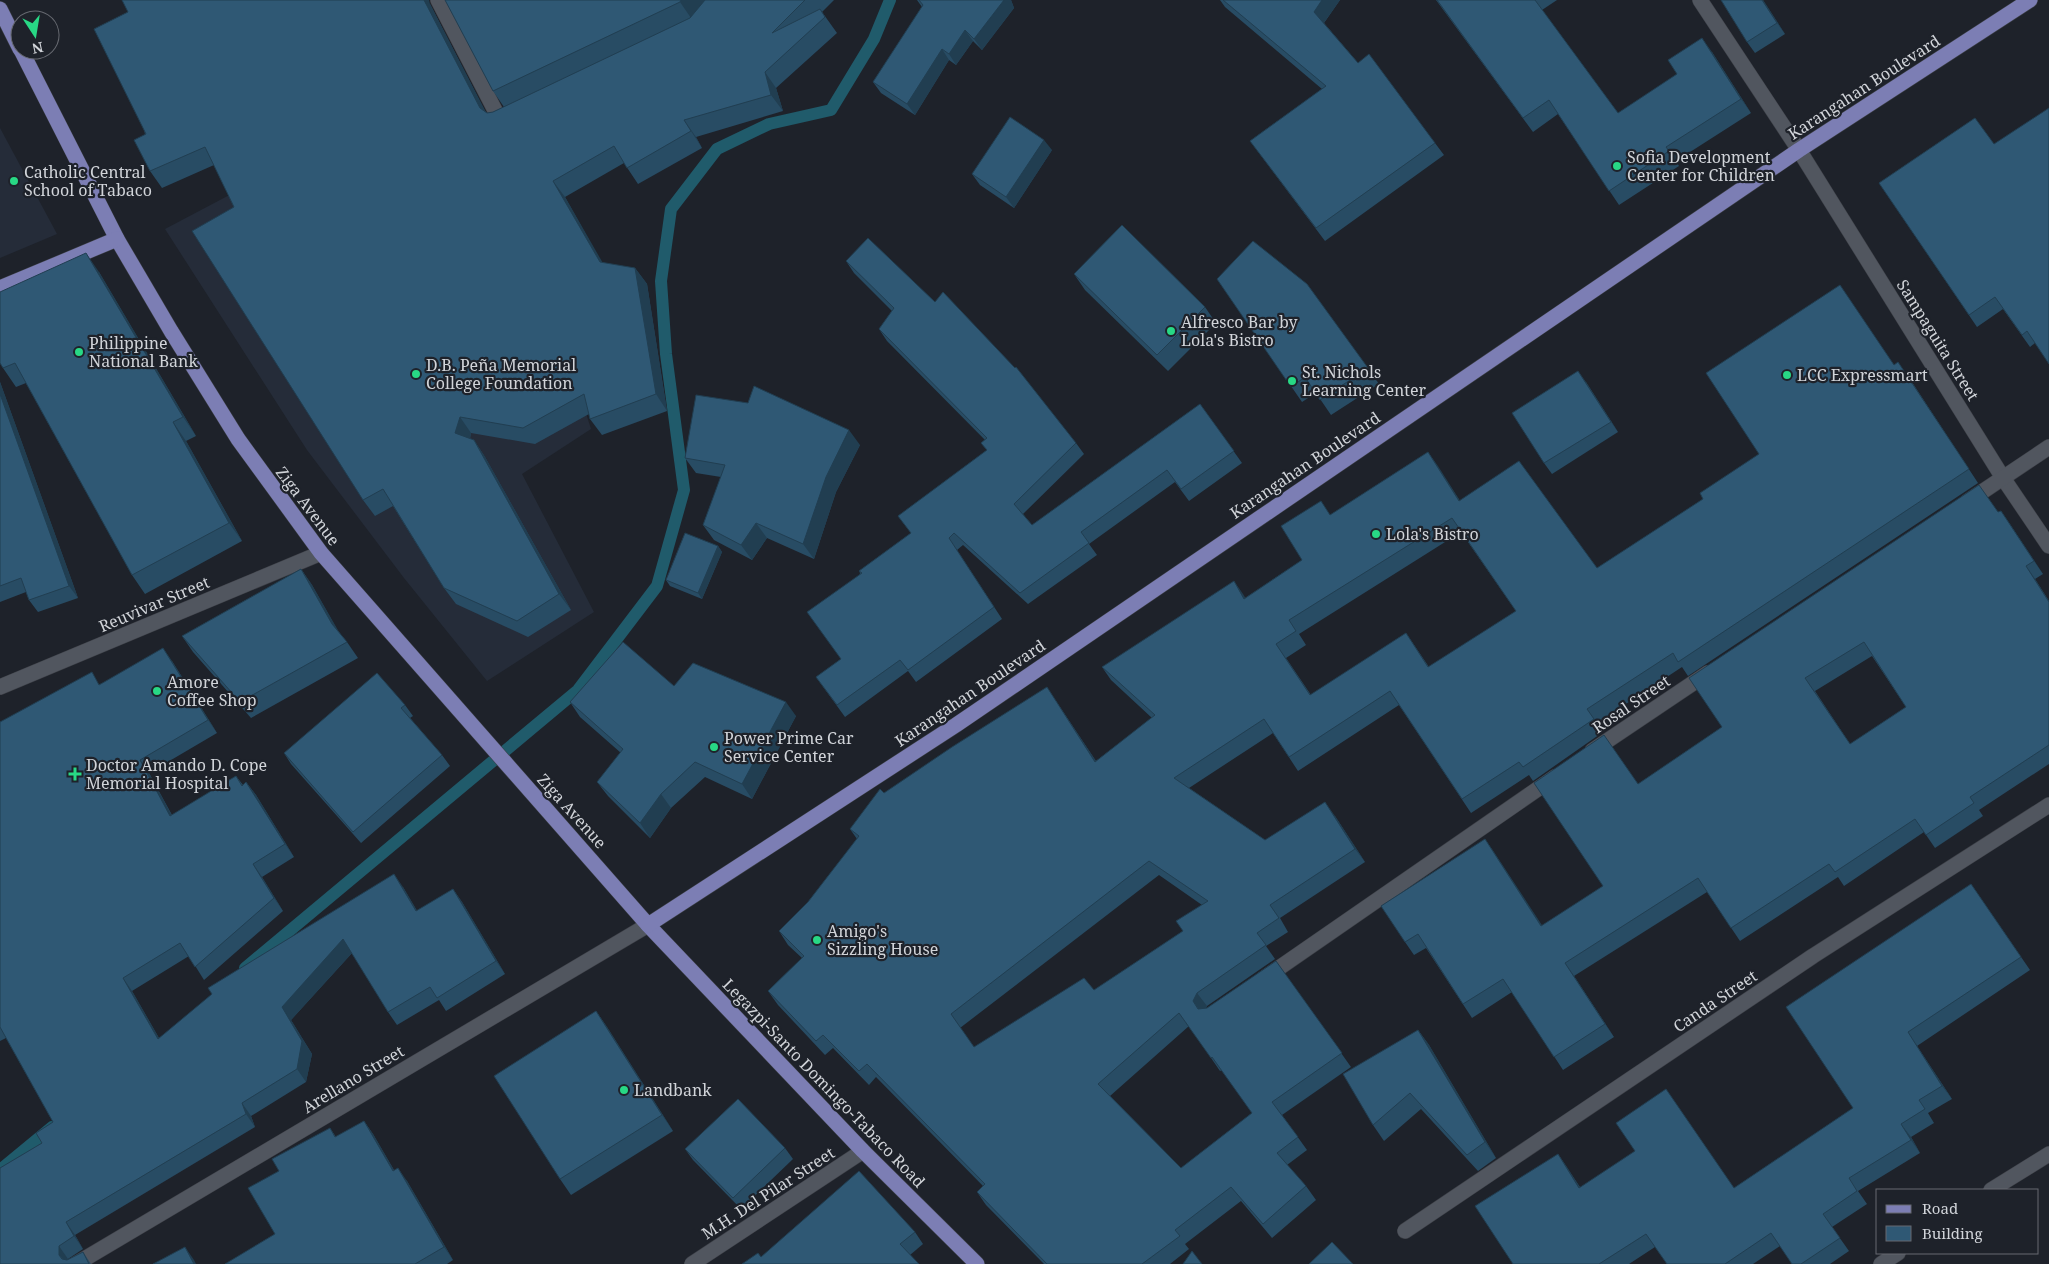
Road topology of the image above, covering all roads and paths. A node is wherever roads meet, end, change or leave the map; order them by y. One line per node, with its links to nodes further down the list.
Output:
1 (438, 0): 7 (street)
2 (1700, 0): 8 (street, Sampaguita Street)
3 (2030, 0): 8 (main road, Karangahan Boulevard)
4 (0, 9): 5 (main road, Ziga Avenue)
5 (10, 29)
6 (26, 60): 9 (main road, Ziga Avenue)
7 (518, 112)
8 (1799, 150): 12 (street, Sampaguita Street); 21 (main road, Karangahan Boulevard)
9 (117, 239): 10 (main road); 15 (main road, Ziga Avenue)
10 (0, 288)
11 (2049, 447): 12 (street)
12 (2003, 478): 13 (street); 14 (street, Sampaguita Street)
13 (1953, 511)
14 (2049, 546)
15 (321, 553): 17 (street, Reuvivar Street); 21 (main road, Ziga Avenue)
16 (1722, 664): 18 (street, Rosal Street)
17 (0, 687)
18 (1582, 759)
19 (1565, 770): 22 (street)
20 (2049, 805): 26 (street, Canda Street)
21 (648, 925): 23 (main road, Legazpi-Santo Domingo-Tabaco Road); 28 (street, Arellano Street)
22 (1253, 986)
23 (863, 1151): 29 (street, M.H. Del Pilar Street); 30 (main road, Legazpi-Santo Domingo-Tabaco Road)
24 (2049, 1154): 25 (street)
25 (1993, 1189)
26 (1405, 1232)
27 (1896, 1254): 31 (street)
28 (76, 1264)
29 (692, 1264)
30 (977, 1264)
31 (1881, 1264)

